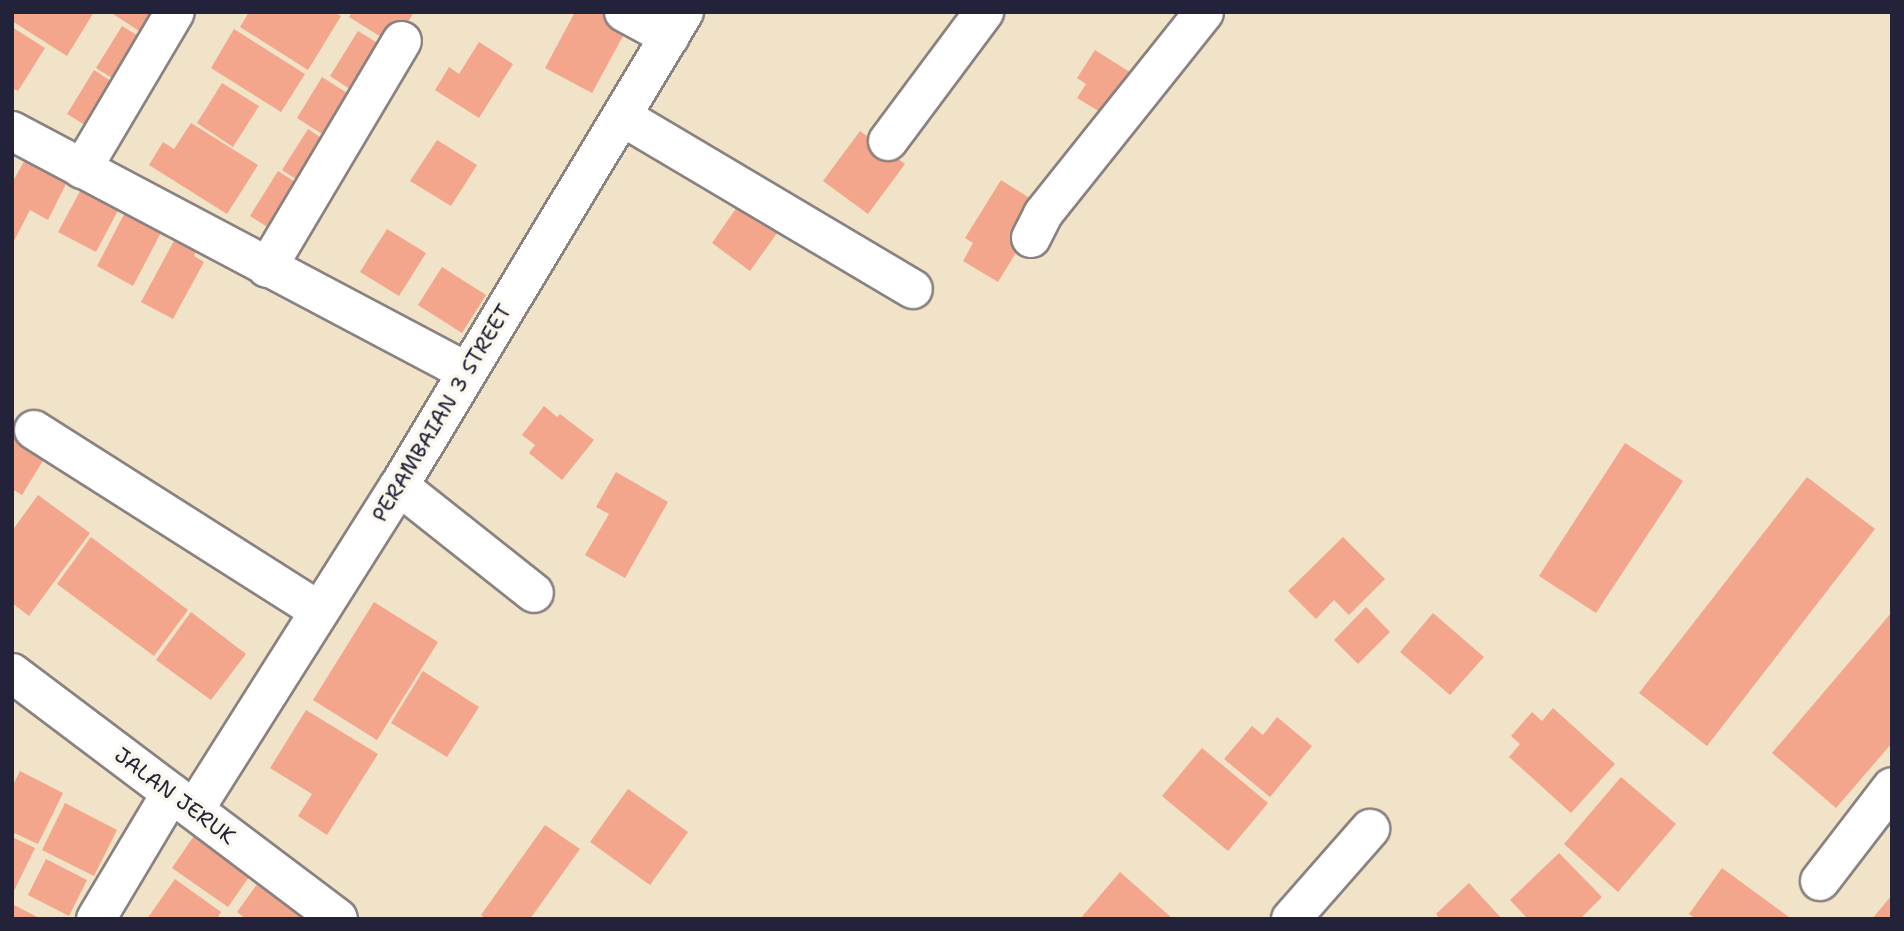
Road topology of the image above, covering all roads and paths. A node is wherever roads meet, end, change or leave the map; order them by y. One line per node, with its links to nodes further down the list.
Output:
1 (175, 12): 10 (street)
2 (624, 12): 5 (street)
3 (984, 12): 9 (street)
4 (1204, 12): 11 (street)
5 (677, 25): 7 (street, PERAMBAIAN 3 STREET)
6 (402, 41): 12 (street)
7 (623, 117): 13 (street); 14 (street, PERAMBAIAN 3 STREET)
8 (12, 131): 10 (street)
9 (888, 142)
10 (82, 170): 12 (street)
11 (1031, 238)
12 (267, 268): 14 (street)
13 (913, 289)
14 (467, 372): 16 (street, PERAMBAIAN 3 STREET)
15 (34, 430): 18 (street)
16 (399, 486): 17 (street); 18 (street, PERAMBAIAN 3 STREET)
17 (534, 593)
18 (319, 611): 21 (street, PERAMBAIAN 3 STREET)
19 (13, 676): 21 (street, JALAN JERUK)
20 (1892, 787): 23 (street)
21 (183, 802): 24 (street, JALAN JERUK); 25 (street, PERAMBAIAN 3 STREET)
22 (1370, 829): 26 (street)
23 (1820, 881)
24 (333, 917)
25 (96, 919)
26 (1291, 919)

